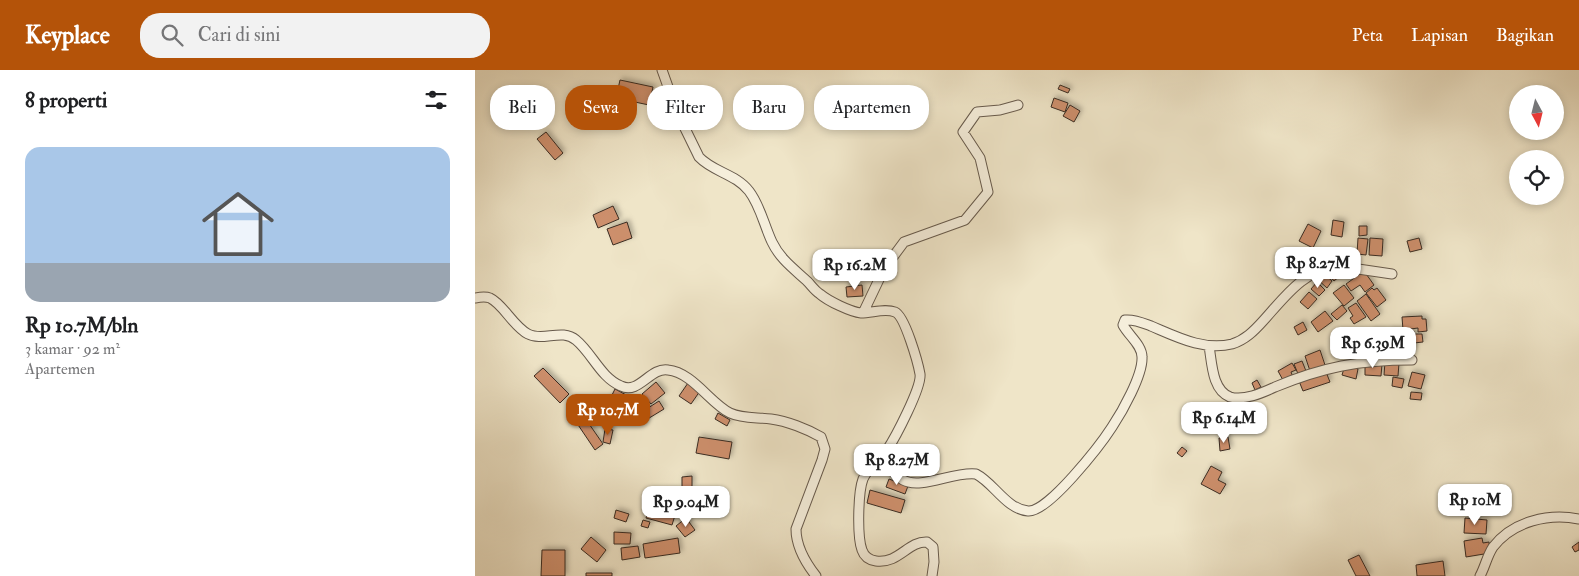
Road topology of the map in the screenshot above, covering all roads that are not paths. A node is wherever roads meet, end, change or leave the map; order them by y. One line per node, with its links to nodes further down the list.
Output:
1 (662, 70): 5 (street)
2 (1019, 105): 5 (street)
3 (1392, 274): 6 (street)
4 (475, 298): 10 (street)
5 (863, 313): 8 (street)
6 (1209, 346): 7 (street); 8 (street)
7 (1411, 360)
8 (880, 458): 11 (street)
9 (1579, 519): 12 (street)
10 (816, 576)
11 (932, 576)
12 (1480, 576)

